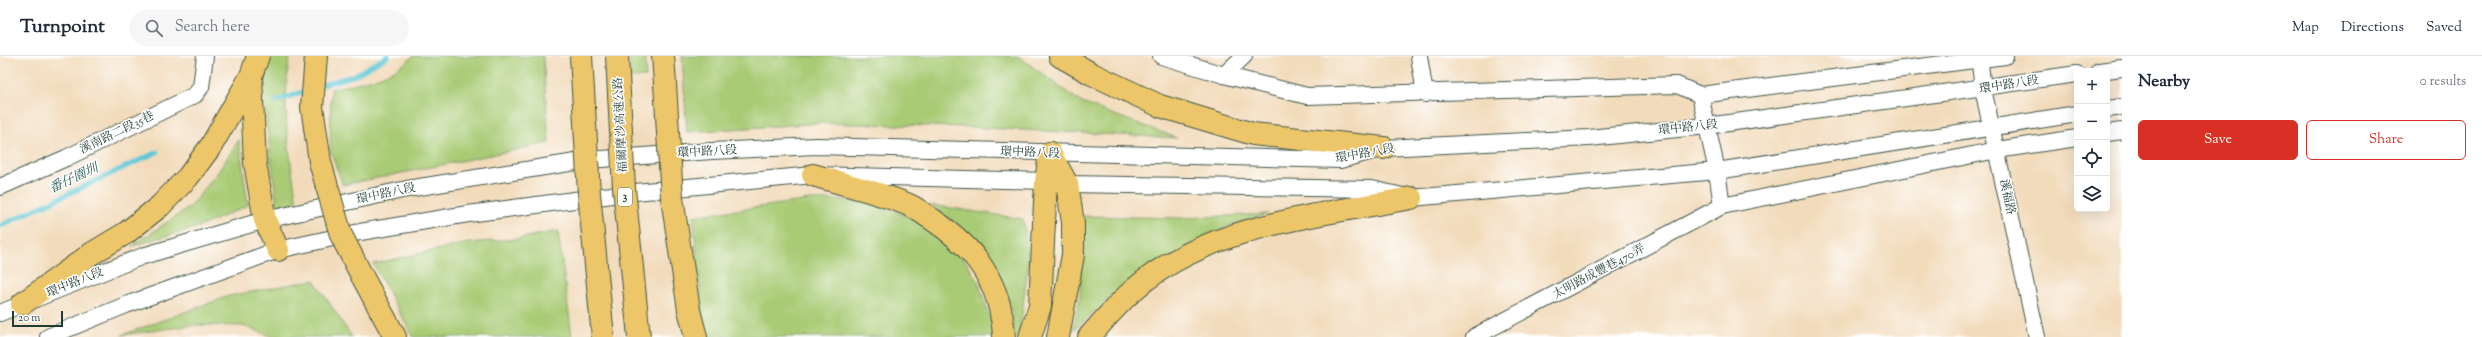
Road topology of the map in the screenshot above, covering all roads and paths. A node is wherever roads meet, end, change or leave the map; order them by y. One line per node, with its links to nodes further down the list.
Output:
1 (206, 56): 38 (street, 溪南路二段35巷)
2 (258, 56): 18 (highway)
3 (316, 56): 46 (highway, bridge)
4 (581, 56): 47 (highway, bridge)
5 (617, 56): 48 (highway, 福爾摩沙高速公路 / 3, bridge)
6 (663, 56): 49 (highway, bridge)
7 (1060, 56): 16 (highway)
8 (1074, 56): 16 (highway)
9 (1161, 56): 19 (street)
10 (1244, 56): 19 (street)
11 (1419, 56): 21 (street)
12 (2005, 56): 13 (street)
13 (1979, 58): 20 (street, 溪福路); 22 (street)
14 (2122, 68): 15 (street)
15 (2110, 70)
16 (1092, 74): 31 (highway)
17 (2074, 74): 20 (street, 環中路八段)
18 (251, 76): 41 (highway); 43 (highway)
19 (1224, 76): 21 (street)
20 (1983, 89): 26 (street, 環中路八段); 27 (street, 溪福路)
21 (1425, 94): 22 (street)
22 (1700, 95): 26 (street)
23 (2122, 107): 24 (street)
24 (2110, 109)
25 (2074, 114): 27 (street)
26 (1707, 126): 31 (street, 環中路八段); 34 (street)
27 (1992, 127): 32 (street, 溪福路); 34 (street)
28 (2122, 131): 29 (street)
29 (2110, 133)
30 (2074, 138): 32 (street)
31 (1384, 148): 33 (street, 環中路八段)
32 (1997, 150): 40 (street); 55 (street, 溪福路)
33 (1050, 153): 36 (highway); 37 (highway); 41 (street, 環中路八段)
34 (1717, 171): 39 (street); 40 (street)
35 (813, 175): 36 (street); 42 (street); 50 (highway)
36 (1046, 181): 37 (street); 51 (highway)
37 (1067, 184): 39 (street); 52 (highway)
38 (0, 187)
39 (1411, 198): 53 (highway)
40 (1722, 206): 54 (street, 太明路成豐巷470弄)
41 (265, 220): 42 (highway); 43 (street, 環中路八段)
42 (278, 250): 45 (street)
43 (22, 304): 44 (street, 環中路八段)
44 (0, 313)
45 (48, 337)
46 (395, 337)
47 (603, 337)
48 (639, 337)
49 (696, 337)
50 (1004, 337)
51 (1030, 337)
52 (1058, 337)
53 (1089, 337)
54 (1474, 337)
55 (2037, 337)

